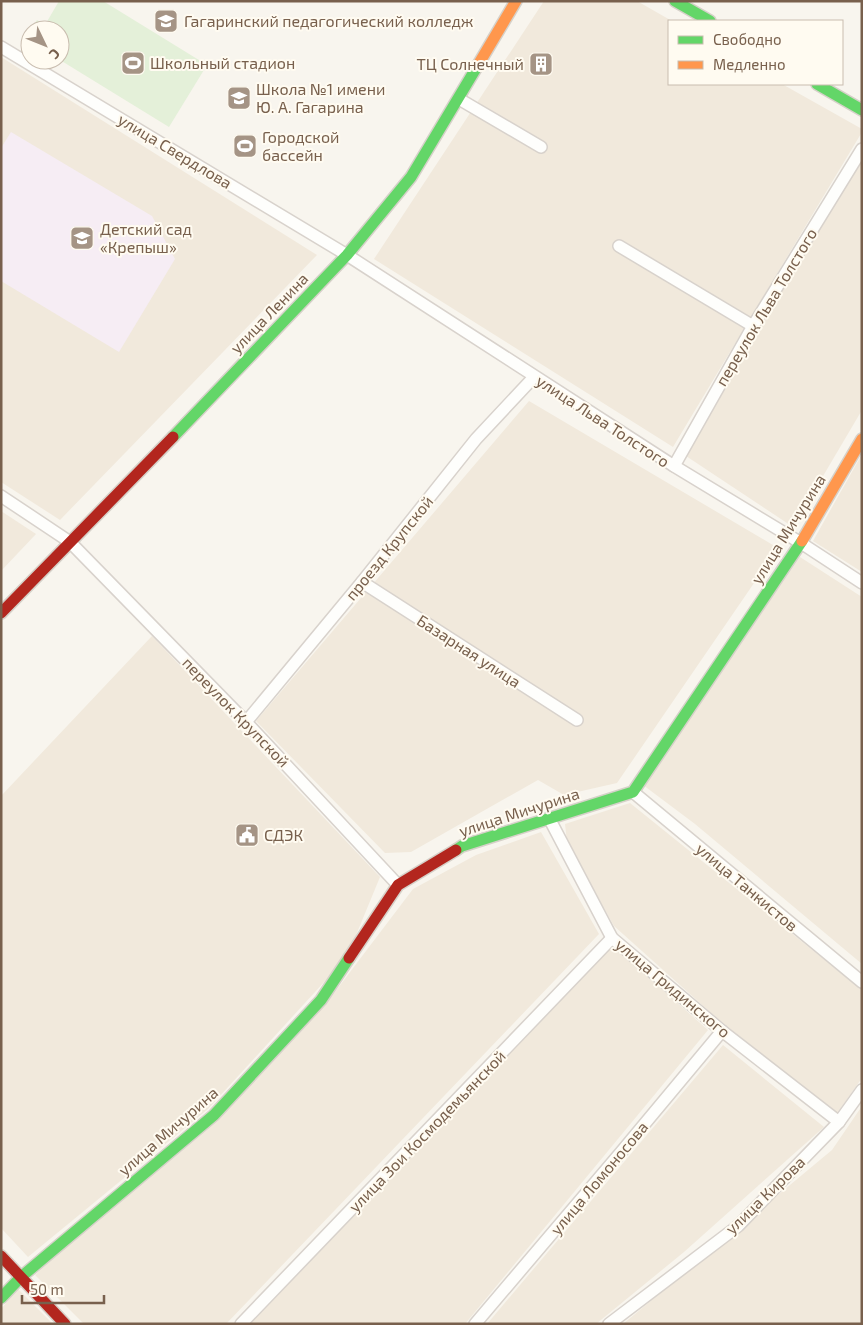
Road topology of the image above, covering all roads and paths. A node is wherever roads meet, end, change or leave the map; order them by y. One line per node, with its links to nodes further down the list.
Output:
1 (516, 1): 6 (street, улица Ленина)
2 (675, 1): 3 (street)
3 (708, 20)
4 (1, 47): 11 (street, улица Свердлова)
5 (819, 85): 7 (street)
6 (459, 99): 8 (street); 11 (street, улица Ленина)
7 (862, 110)
8 (541, 147)
9 (862, 149): 12 (street, переулок Льва Толстого)
10 (619, 246): 12 (street)
11 (347, 255): 13 (street, улица Льва Толстого); 17 (street, улица Ленина)
12 (753, 326): 15 (street, переулок Льва Толстого)
13 (534, 377): 15 (street, улица Льва Толстого); 19 (street, проезд Крупской)
14 (862, 439): 18 (street, улица Мичурина)
15 (674, 466): 18 (street, улица Льва Толстого)
16 (1, 496): 17 (street, переулок Крупской)
17 (70, 542): 21 (street, улица Ленина); 23 (street, переулок Крупской)
18 (801, 543): 20 (street, улица Льва Толстого); 24 (street, улица Мичурина)
19 (362, 582): 22 (street, Базарная улица); 23 (street, проезд Крупской)
20 (862, 583)
21 (1, 613)
22 (577, 720)
23 (246, 722): 26 (street, переулок Крупской)
24 (633, 792): 25 (street, улица Мичурина); 28 (street, улица Танкистов)
25 (549, 818): 26 (street, улица Мичурина); 27 (street, улица Гридинского)
26 (398, 885): 33 (street, улица Мичурина)
27 (612, 938): 29 (street, улица Гридинского); 36 (street, улица Зои Космодемьянской)
28 (862, 982)
29 (722, 1031): 31 (street, улица Гридинского); 37 (street, улица Ломоносова)
30 (862, 1090): 31 (street, улица Кирова)
31 (839, 1122): 38 (street, улица Кирова)
32 (1, 1256): 33 (street)
33 (21, 1277): 34 (street, улица Мичурина); 35 (street)
34 (1, 1298)
35 (65, 1324)
36 (241, 1324)
37 (475, 1324)
38 (609, 1324)

